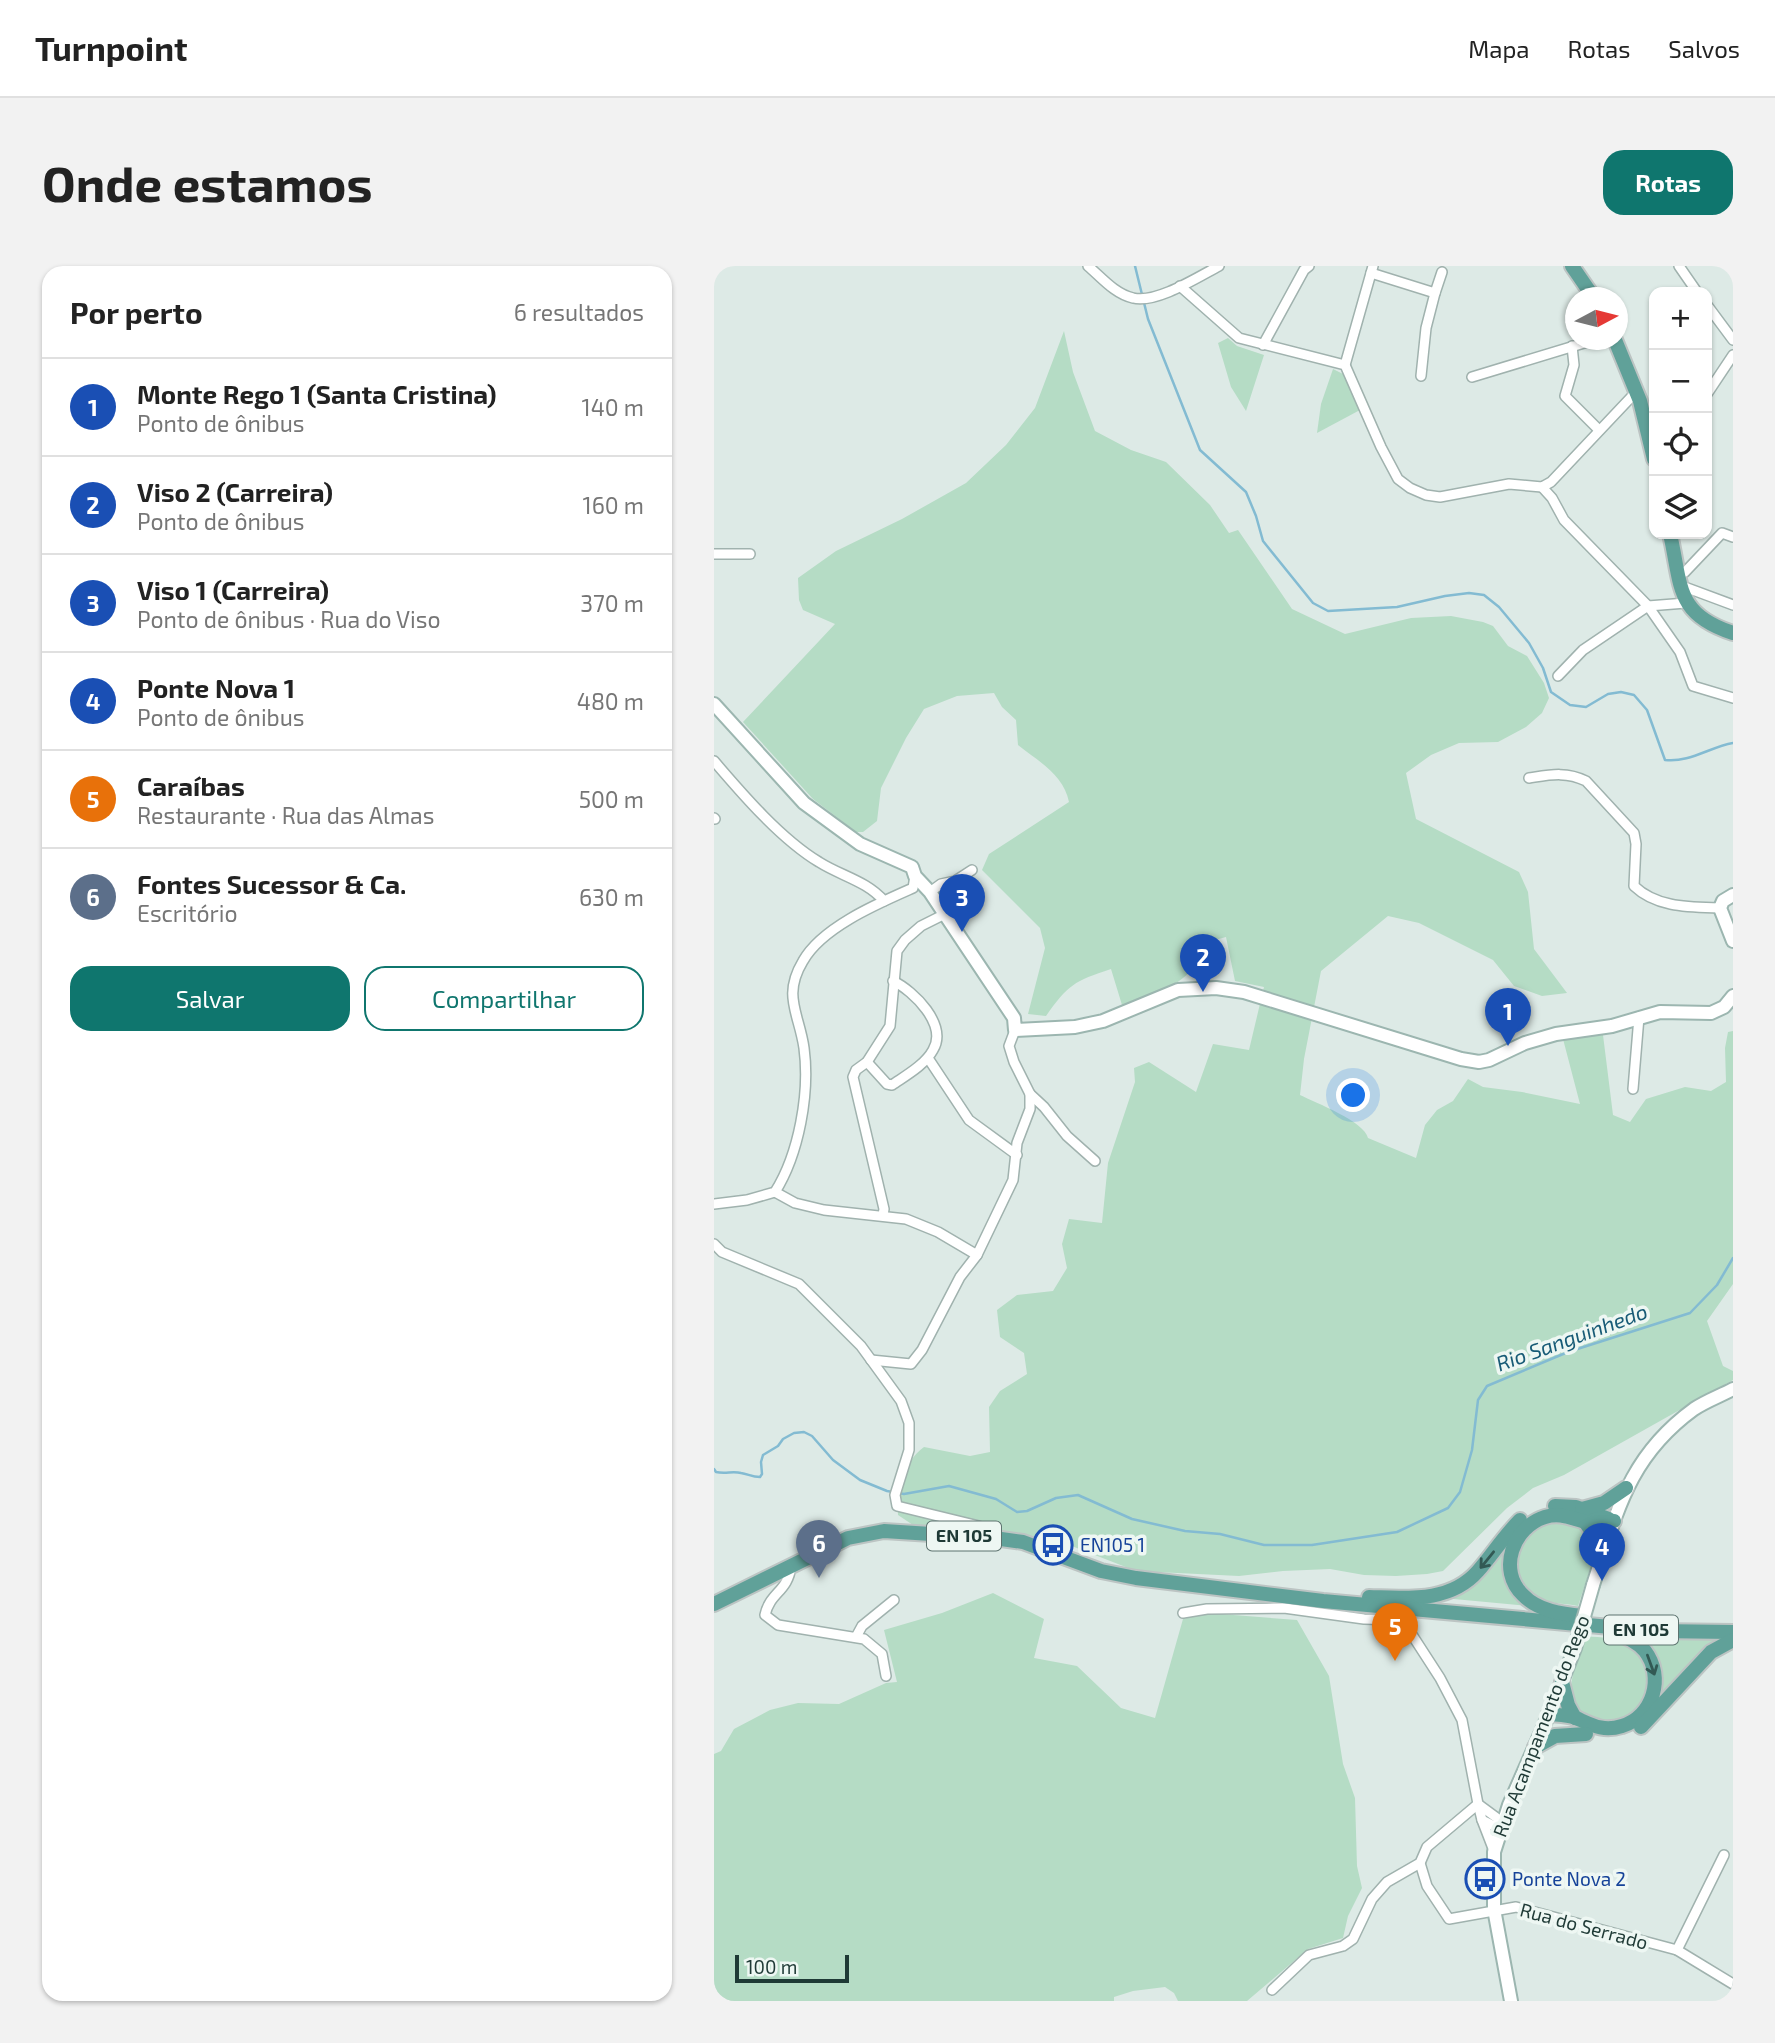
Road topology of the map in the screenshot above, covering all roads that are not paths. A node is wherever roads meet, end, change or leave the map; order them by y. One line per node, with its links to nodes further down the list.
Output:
1 (1088, 266): 8 (street)
2 (1219, 266): 8 (street)
3 (1309, 266): 14 (street)
4 (1572, 266): 9 (main road)
5 (1679, 266): 10 (street)
6 (1372, 269): 11 (street); 19 (street)
7 (1442, 272): 11 (street)
8 (1180, 286): 14 (street)
9 (1586, 287)
10 (1694, 287)
11 (1435, 293): 20 (street)
12 (1712, 312): 13 (street)
13 (1733, 340)
14 (1263, 345): 19 (street)
15 (1565, 348): 21 (street)
16 (1572, 350): 24 (street)
17 (1619, 350): 23 (main road)
18 (1733, 355): 22 (street)
19 (1345, 365): 26 (street)
20 (1421, 376)
21 (1472, 377)
22 (1712, 386)
23 (1636, 391): 24 (street); 25 (main road)
24 (1599, 430): 26 (street)
25 (1649, 436)
26 (1542, 487): 34 (street)
27 (1733, 537): 31 (street)
28 (1672, 539): 31 (main road)
29 (714, 554): 30 (street)
30 (750, 554)
31 (1680, 580): 32 (main road); 33 (street)
32 (1686, 603): 34 (street); 35 (main road)
33 (1733, 605)
34 (1648, 606): 36 (street); 37 (street)
35 (1733, 633)
36 (1558, 676)
37 (1733, 698)
38 (714, 704): 42 (street)
39 (714, 761): 45 (street)
40 (1529, 778): 46 (street)
41 (972, 870): 43 (street)
42 (915, 876): 43 (street); 45 (street)
43 (930, 892): 47 (street)
44 (1733, 895): 46 (street)
45 (884, 901): 59 (street)
46 (1720, 908): 48 (street)
47 (945, 914): 49 (street); 52 (street)
48 (1733, 941)
49 (893, 981): 53 (street); 54 (street)
50 (1733, 996): 51 (street)
51 (1639, 1017): 52 (street); 55 (street)
52 (1015, 1030): 56 (street)
53 (928, 1058): 54 (street); 57 (street)
54 (867, 1062): 61 (street)
55 (1633, 1088)
56 (1030, 1094): 57 (street); 58 (street)
57 (1017, 1155): 63 (street)
58 (1095, 1161)
59 (775, 1192): 60 (street); 61 (street)
60 (714, 1204)
61 (883, 1215): 63 (street)
62 (714, 1244): 64 (street)
63 (977, 1255): 64 (street)
64 (871, 1360): 69 (street)
65 (1733, 1389): 66 (street, Rua Acampamento do Rego)
66 (1626, 1488): 67 (main road); 68 (street, Rua Acampamento do Rego)
67 (1584, 1515): 68 (main road); 70 (main road); 73 (main road, one-way to 73); 77 (main road)
68 (1614, 1521): 70 (street, Rua Acampamento do Rego)
69 (993, 1538): 71 (main road, EN 105); 72 (main road, EN 105)
70 (1603, 1554): 84 (street, Rua Acampamento do Rego, bridge)
71 (791, 1566): 75 (main road, EN 105); 81 (street)
72 (1225, 1588): 73 (main road, EN 105); 78 (main road, EN 105)
73 (1353, 1597): 77 (main road, EN 105)
74 (894, 1600): 81 (street)
75 (714, 1604)
76 (1183, 1613): 90 (street)
77 (1571, 1615): 79 (main road, EN 105)
78 (1550, 1622): 80 (main road, EN 105); 86 (main road, one-way to 86)
79 (1733, 1625)
80 (1733, 1632)
81 (856, 1637): 83 (street)
82 (1733, 1640): 87 (main road)
83 (886, 1676)
84 (1562, 1682): 85 (street, Rua Acampamento do Rego); 86 (main road)
85 (1549, 1714): 86 (main road); 87 (main road); 88 (street, Rua Acampamento do Rego)
86 (1575, 1718)
87 (1586, 1734): 88 (main road)
88 (1535, 1747): 89 (street, Rua Acampamento do Rego)
89 (1509, 1805): 90 (street); 92 (street, Rua Acampamento do Rego)
90 (1481, 1807): 91 (street); 92 (street); 95 (street)
91 (1482, 1820): 92 (street); 93 (street)
92 (1501, 1826): 93 (street, Rua Acampamento do Rego)
93 (1494, 1852): 96 (street, Rua Acampamento do Rego)
94 (1724, 1855): 97 (street)
95 (1420, 1863): 96 (street, Rua do Serrado); 99 (street)
96 (1494, 1909): 97 (street, Rua do Serrado); 100 (street, Rua Acampamento do Rego)
97 (1677, 1950): 98 (street, Rua do Serrado)
98 (1733, 1984)
99 (1272, 1990)
100 (1511, 2001)

